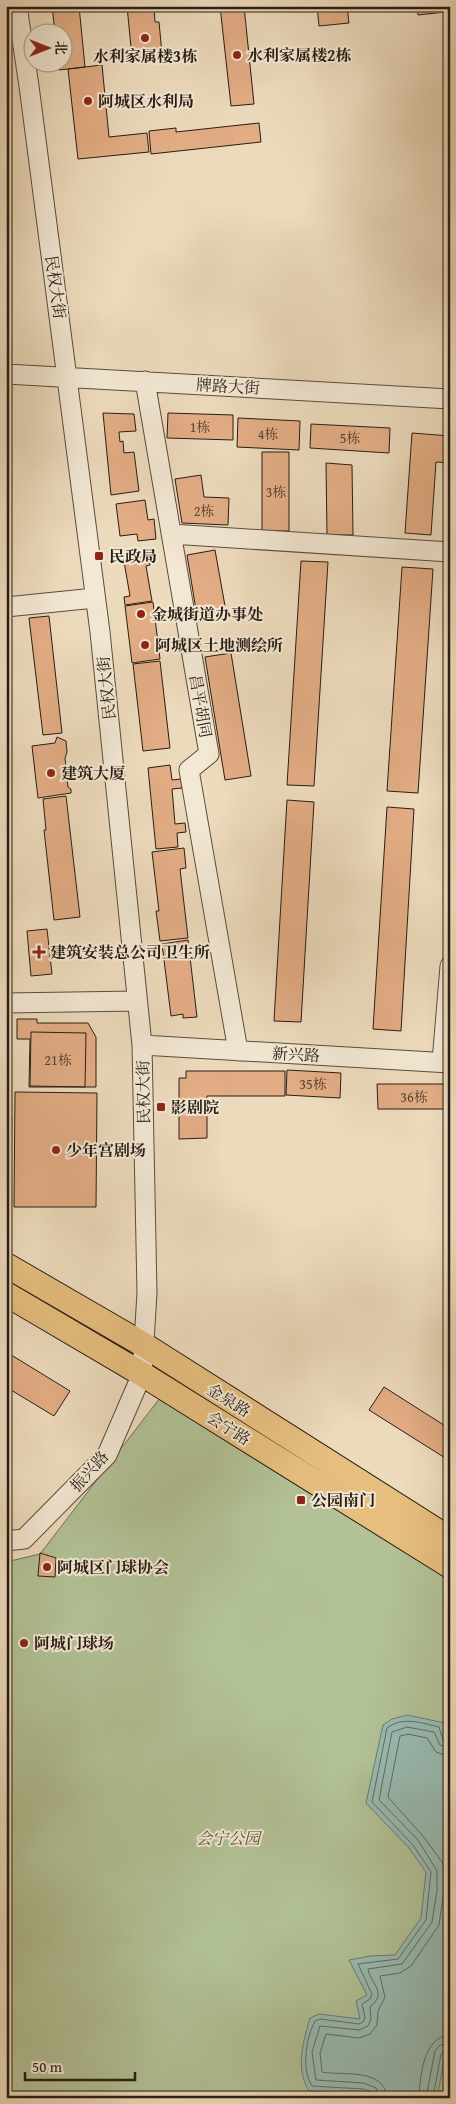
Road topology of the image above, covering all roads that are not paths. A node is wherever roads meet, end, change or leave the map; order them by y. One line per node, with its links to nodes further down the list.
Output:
1 (17, 6): 3 (street, 民权大街)
2 (6, 374): 3 (street, 牌路大街)
3 (68, 377): 4 (street, 牌路大街); 8 (street, 民权大街)
4 (145, 381): 5 (street, 牌路大街); 6 (street, 昌平胡同)
5 (450, 399)
6 (171, 534): 7 (street); 14 (street, 昌平胡同)
7 (450, 552)
8 (95, 598): 9 (street); 11 (street, 民权大街)
9 (6, 607)
10 (450, 966): 15 (street)
11 (137, 1001): 12 (street); 13 (street, 民权大街)
12 (6, 1003)
13 (142, 1045): 14 (street, 新兴路); 18 (street, 民权大街)
14 (238, 1051): 15 (street, 新兴路)
15 (446, 1062)
16 (6, 1265): 18 (main road, 金泉路)
17 (6, 1294): 19 (main road, 会宁路)
18 (144, 1345): 19 (street, 民权大街); 20 (main road, 金泉路)
19 (142, 1374): 21 (street, 振兴路); 22 (main road, 会宁路)
20 (450, 1539)
21 (6, 1541)
22 (450, 1566)

